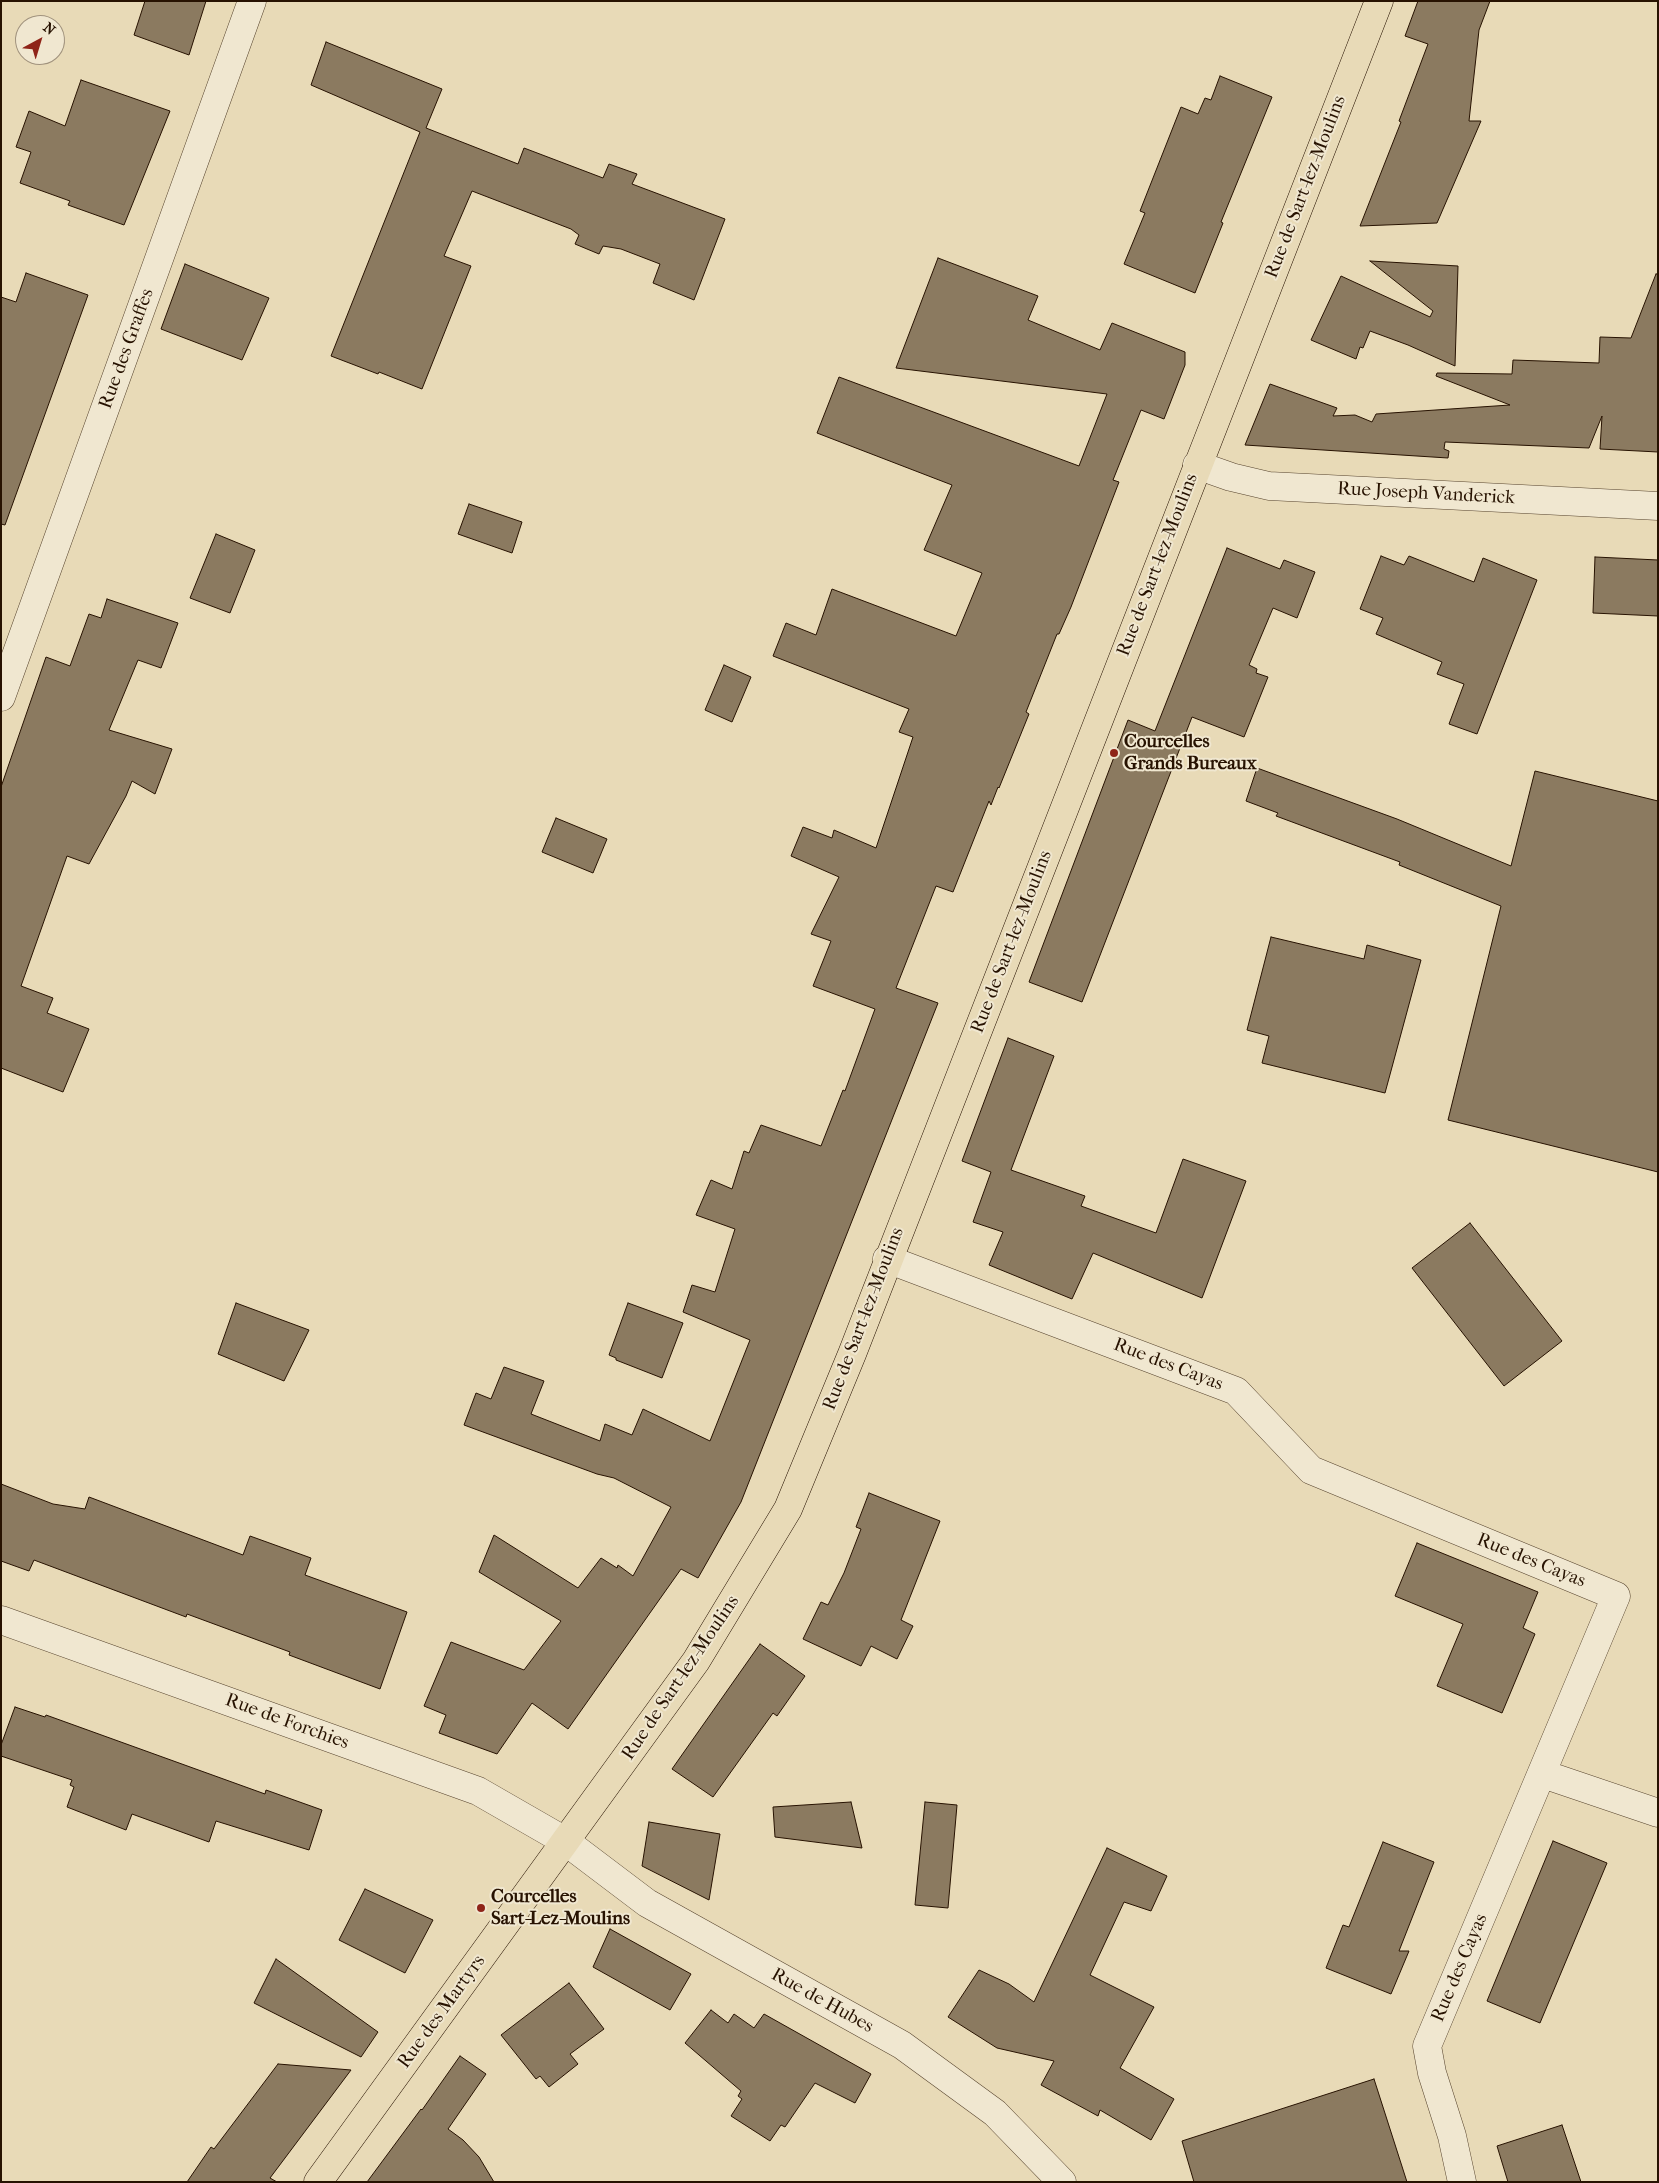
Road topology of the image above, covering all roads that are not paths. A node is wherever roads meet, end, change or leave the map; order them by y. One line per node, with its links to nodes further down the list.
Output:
1 (252, 1): 5 (street, Rue des Graffes)
2 (1379, 1): 3 (main road, Rue de Sart-lez-Moulins)
3 (1197, 465): 4 (street, Rue Joseph Vanderick); 6 (main road, Rue de Sart-lez-Moulins)
4 (1658, 506)
5 (1, 697)
6 (888, 1259): 8 (street, Rue des Cayas); 10 (main road, Rue de Sart-lez-Moulins)
7 (1, 1620): 10 (street, Rue de Forchies)
8 (1543, 1774): 9 (street); 13 (street, Rue des Cayas)
9 (1658, 1812)
10 (565, 1841): 11 (main road, Rue des Martyrs); 12 (street, Rue de Hubes)
11 (318, 2182)
12 (1062, 2182)
13 (1462, 2182)

